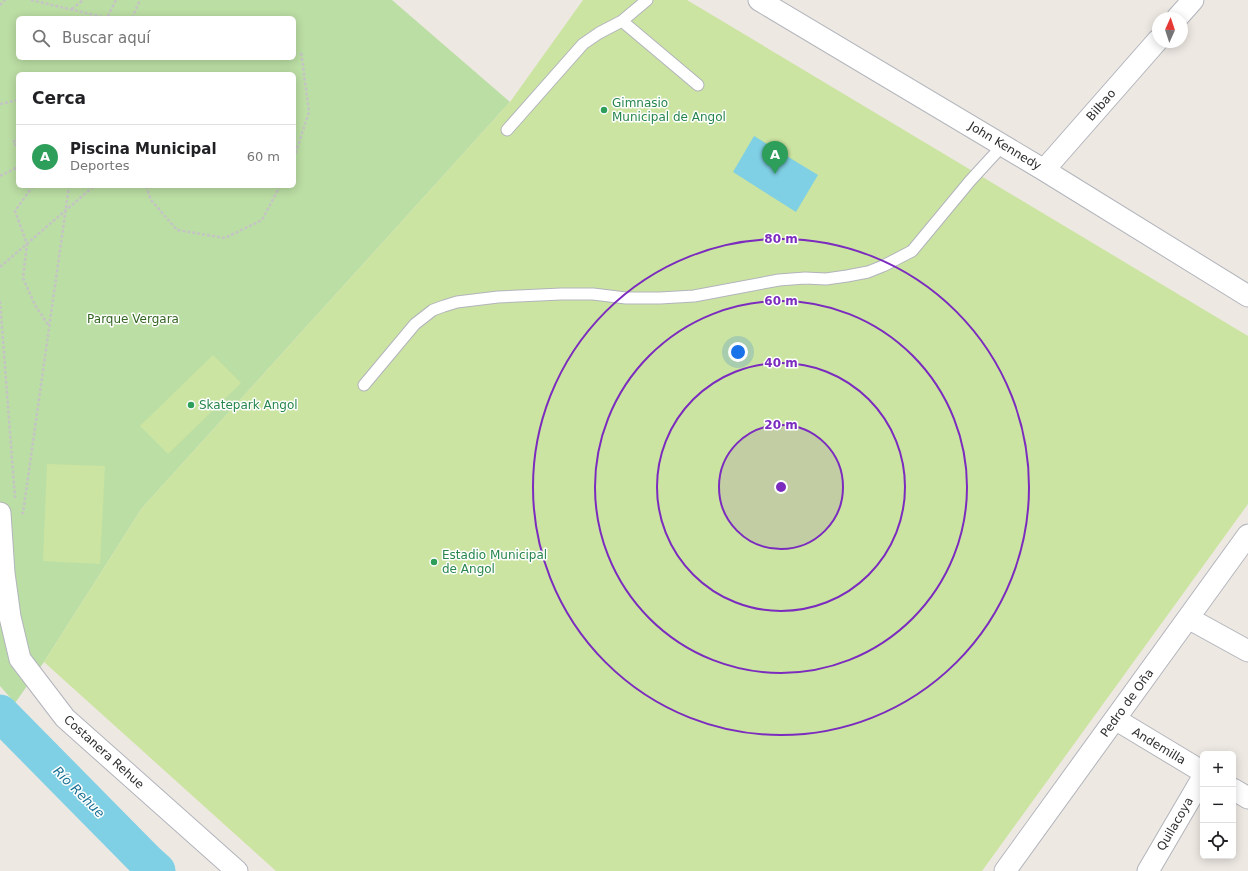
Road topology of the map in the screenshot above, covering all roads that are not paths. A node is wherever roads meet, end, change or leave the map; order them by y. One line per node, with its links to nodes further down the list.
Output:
1 (647, 0): 5 (lane)
2 (759, 0): 9 (street, John Kennedy)
3 (1193, 0): 4 (street)
4 (1183, 12)
5 (622, 21): 7 (lane); 8 (lane)
6 (1152, 47): 10 (street, Bilbao)
7 (698, 85)
8 (507, 130)
9 (1003, 145): 10 (street, John Kennedy); 12 (lane)
10 (1044, 170): 11 (street, John Kennedy)
11 (1248, 296)
12 (364, 385)
13 (8, 513): 22 (street, Costanera Rehue)
14 (1248, 535): 15 (street, Pedro de Oña)
15 (1188, 618): 16 (street); 17 (street, Pedro de Oña)
16 (1248, 651)
17 (1115, 720): 18 (street, Andemilla); 23 (street, Pedro de Oña)
18 (1200, 770)
19 (1200, 781): 24 (street, Quilacoya)
20 (1236, 791): 21 (street)
21 (1248, 798)
22 (237, 871)
23 (1005, 871)
24 (1148, 871)

